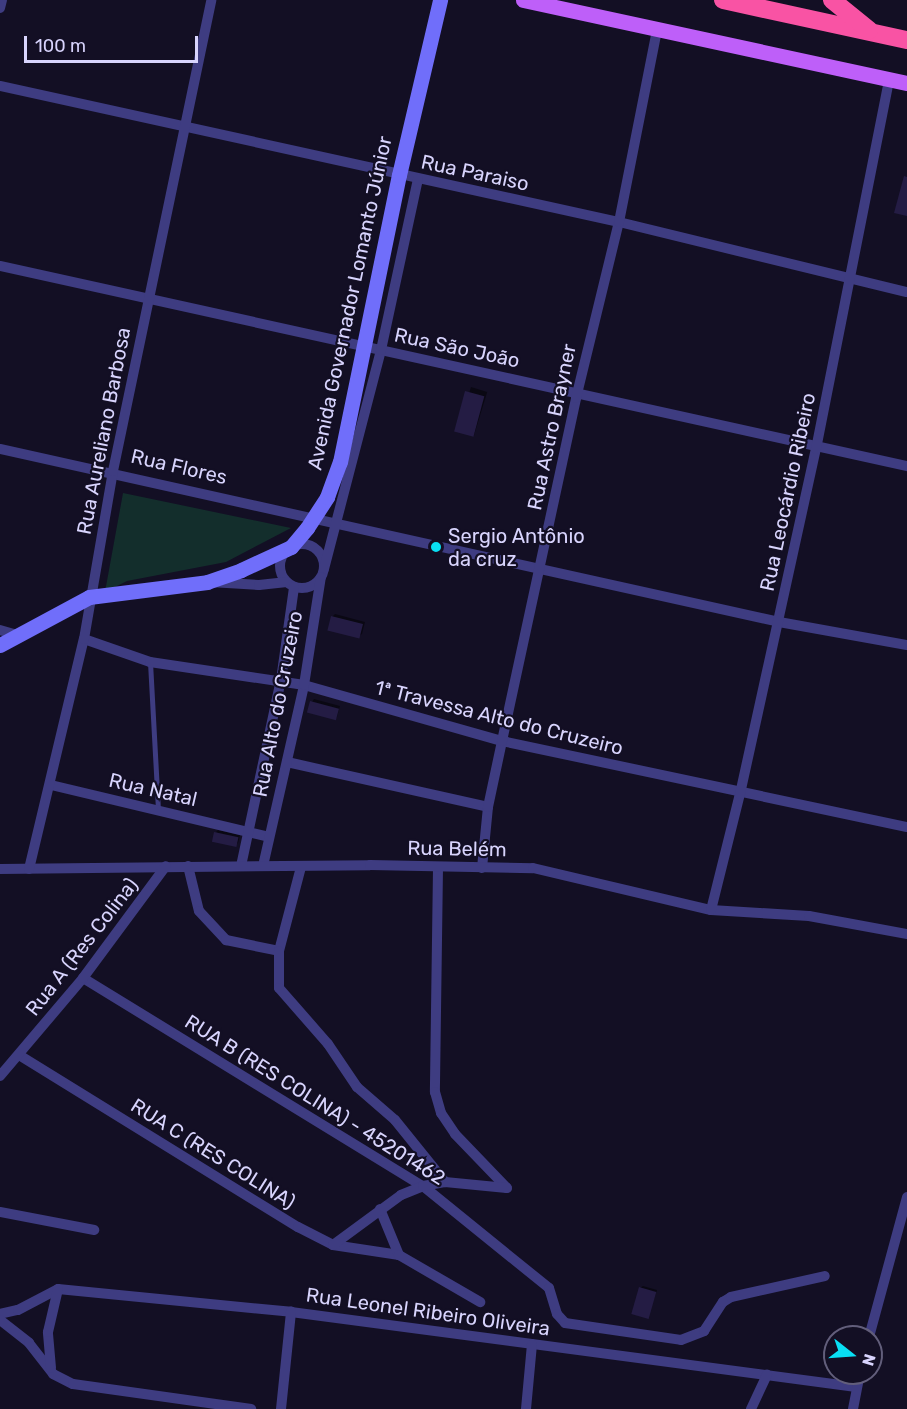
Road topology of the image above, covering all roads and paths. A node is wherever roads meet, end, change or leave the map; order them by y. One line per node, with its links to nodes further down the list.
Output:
1 (2, 0): 8 (street)
2 (211, 0): 16 (street, Rua Aureliano Barbosa)
3 (440, 0): 17 (main road, Avenida Governador Lomanto Júnior)
4 (524, 0): 9 (main road)
5 (576, 0): 9 (main road)
6 (723, 0): 11 (highway)
7 (832, 0): 11 (highway)
8 (0, 8)
9 (564, 10): 10 (main road)
10 (657, 30): 13 (main road); 19 (street, Rua Astro Brayner)
11 (873, 33): 12 (highway)
12 (907, 40)
13 (889, 80): 14 (main road); 21 (street, Rua Leocárdio Ribeiro)
14 (907, 83)
15 (0, 86): 16 (street, Rua Paraiso)
16 (183, 126): 17 (street, Rua Paraiso); 23 (street, Rua Aureliano Barbosa)
17 (399, 175): 18 (street, Rua Paraiso); 24 (main road, Avenida Governador Lomanto Júnior)
18 (418, 179): 19 (street, Rua Paraiso); 25 (street, Rua Alto do Cruzeiro)
19 (619, 222): 21 (street, Rua Paraiso); 26 (street, Rua Astro Brayner)
20 (0, 266): 23 (street, Rua São João)
21 (848, 279): 22 (street, Rua Paraiso); 27 (street, Rua Leocárdio Ribeiro)
22 (907, 292)
23 (149, 299): 24 (street, Rua São João); 30 (street, Rua Aureliano Barbosa)
24 (363, 346): 25 (street, Rua São João); 31 (main road, Avenida Governador Lomanto Júnior)
25 (381, 350): 26 (street, Rua São João); 32 (street, Rua Alto do Cruzeiro)
26 (577, 393): 27 (street, Rua São João); 34 (street, Rua Astro Brayner)
27 (817, 446): 29 (street, Rua São João); 39 (street, Rua Leocárdio Ribeiro)
28 (0, 449): 30 (street, Rua Flores)
29 (907, 466)
30 (113, 471): 31 (street, Rua Flores); 38 (street, Rua Aureliano Barbosa)
31 (315, 516): 32 (street, Rua Flores); 33 (main road, Avenida Governador Lomanto Júnior)
32 (337, 521): 34 (street, Rua Flores); 35 (street, Rua Alto do Cruzeiro)
33 (291, 547): 35 (street); 36 (main road, Avenida Governador Lomanto Júnior); 37 (street)
34 (540, 567): 39 (street, Rua Flores); 48 (street, Rua Astro Brayner)
35 (323, 573): 37 (street); 47 (street, Rua Alto do Cruzeiro)
36 (207, 582): 37 (street); 38 (main road, Avenida Governador Lomanto Júnior)
37 (290, 584): 46 (street, Rua Alto do Cruzeiro)
38 (89, 597): 41 (main road, Avenida Governador Lomanto Júnior); 42 (street, Rua Aureliano Barbosa)
39 (779, 622): 44 (street, Rua Flores); 51 (street, Rua Leocárdio Ribeiro)
40 (0, 630): 41 (street)
41 (17, 635): 43 (main road, Avenida Governador Lomanto Júnior)
42 (84, 639): 45 (street, 1ª Travessa Alto do Cruzeiro); 50 (street, Rua Aureliano Barbosa)
43 (0, 645)
44 (907, 645)
45 (150, 662): 46 (street, 1ª Travessa Alto do Cruzeiro); 53 (lane)
46 (281, 680): 47 (street, 1ª Travessa Alto do Cruzeiro); 55 (street, Rua Alto do Cruzeiro)
47 (304, 685): 48 (street, 1ª Travessa Alto do Cruzeiro); 49 (street, Rua Alto do Cruzeiro)
48 (502, 741): 51 (street, 1ª Travessa Alto do Cruzeiro); 52 (street, Rua Astro Brayner)
49 (287, 762): 52 (street); 56 (street, Rua Alto do Cruzeiro)
50 (51, 785): 53 (street, Rua Natal); 65 (street, Rua Aureliano Barbosa)
51 (740, 794): 54 (street, 1ª Travessa Alto do Cruzeiro); 66 (street, Rua Leocárdio Ribeiro)
52 (488, 807): 63 (street, Rua Astro Brayner)
53 (158, 808): 55 (street, Rua Natal)
54 (907, 827)
55 (247, 831): 56 (street); 59 (street, Rua Alto do Cruzeiro)
56 (269, 837): 60 (street, Rua Alto do Cruzeiro)
57 (166, 866): 58 (street, Rua Belém); 65 (street, Rua Belém); 69 (street, Rua A (Res Colina))
58 (188, 866): 59 (street, Rua Belém); 68 (street)
59 (241, 866): 60 (street, Rua Belém)
60 (263, 867): 61 (street, Rua Belém)
61 (301, 867): 62 (street, Rua Belém); 68 (street)
62 (438, 868): 63 (street, Rua Belém); 72 (street)
63 (482, 868): 66 (street, Rua Belém)
64 (0, 869): 65 (street, Rua Belém)
65 (29, 869)
66 (711, 909): 67 (street, Rua Belém)
67 (907, 934)
68 (279, 951): 72 (street)
69 (83, 978): 70 (street, Rua A (Res Colina)); 73 (street, RUA B (RES COLINA) - 45201462)
70 (19, 1055): 71 (street, Rua A (Res Colina)); 78 (street, RUA C (RES COLINA))
71 (0, 1076)
72 (445, 1182): 73 (street)
73 (423, 1186): 75 (street); 80 (street, RUA B (RES COLINA) - 45201462)
74 (907, 1197): 86 (street)
75 (380, 1209): 78 (street); 79 (street)
76 (0, 1212): 77 (street)
77 (94, 1230)
78 (333, 1245): 79 (street, RUA C (RES COLINA))
79 (399, 1255): 82 (street)
80 (825, 1276)
81 (58, 1289): 83 (street, Rua Leonel Ribeiro Oliveira); 84 (street); 88 (street)
82 (480, 1302)
83 (291, 1312): 87 (street, Rua Leonel Ribeiro Oliveira); 92 (street)
84 (0, 1314)
85 (0, 1320): 88 (street)
86 (872, 1325)
87 (532, 1344): 89 (street, Rua Leonel Ribeiro Oliveira); 93 (street)
88 (53, 1374): 91 (street)
89 (766, 1375): 90 (street, Rua Leonel Ribeiro Oliveira); 94 (street)
90 (856, 1387): 95 (street)
91 (251, 1409)
92 (281, 1409)
93 (526, 1409)
94 (751, 1409)
95 (852, 1409)

